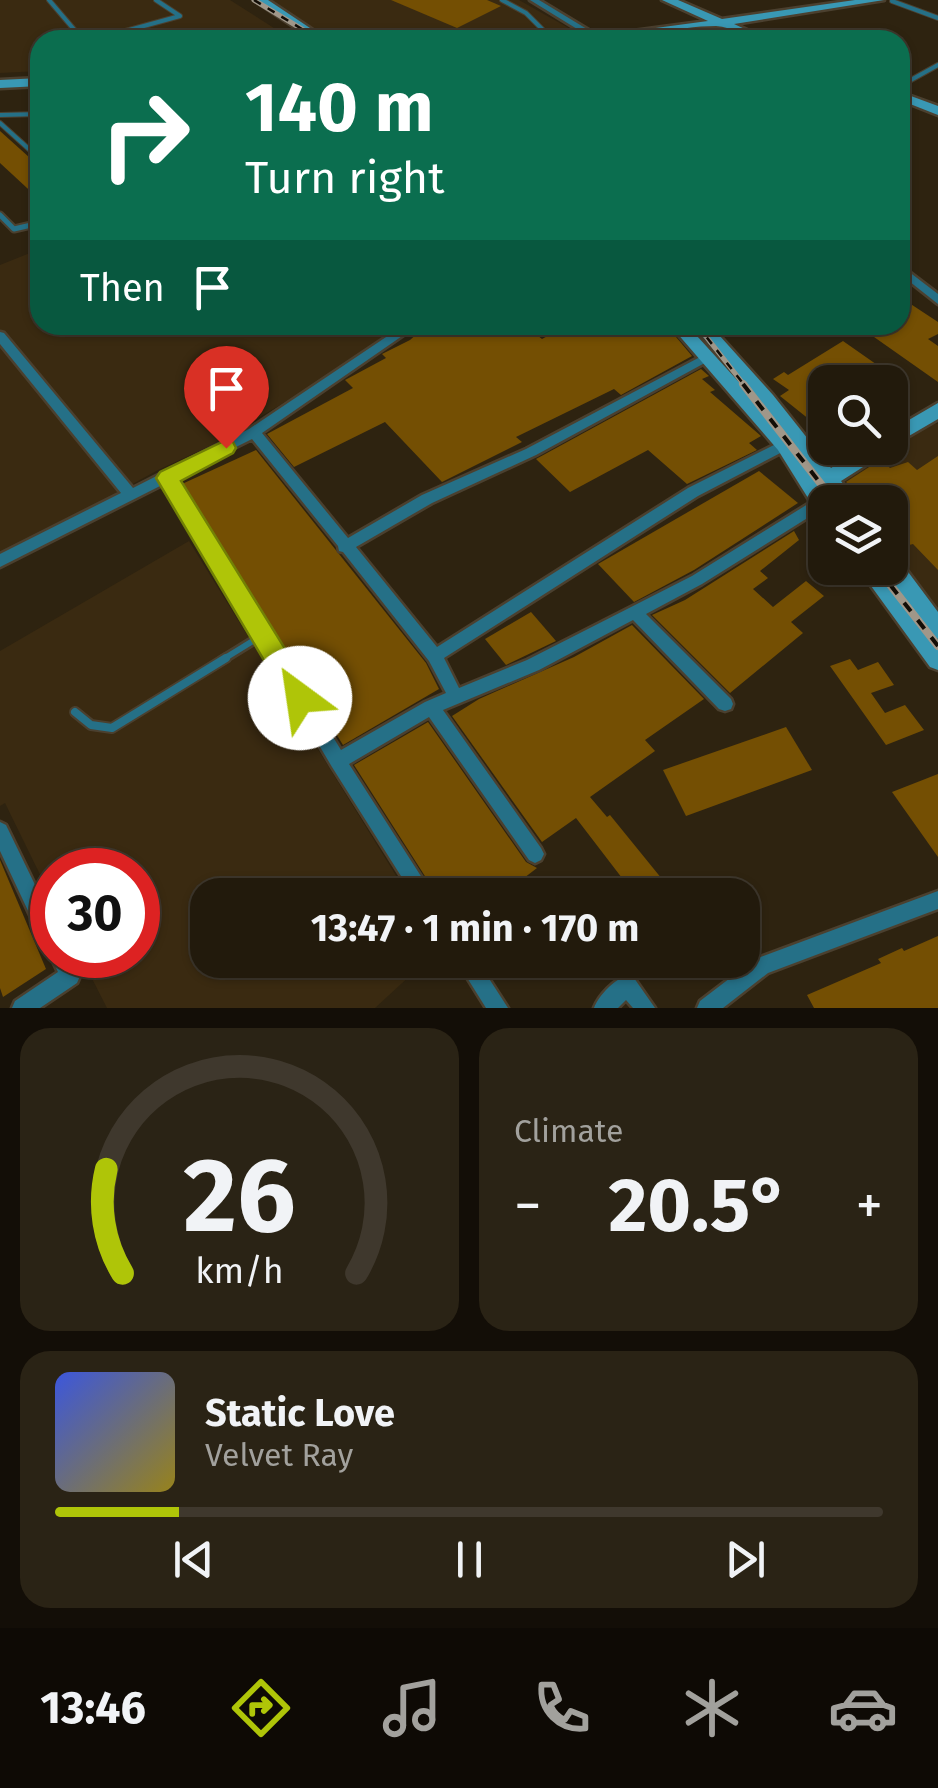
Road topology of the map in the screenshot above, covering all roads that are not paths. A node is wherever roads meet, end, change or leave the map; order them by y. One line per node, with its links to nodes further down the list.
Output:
1 (49, 0): 11 (lane)
2 (156, 0): 12 (lane)
3 (260, 0): 13 (main road)
4 (502, 0): 14 (lane)
5 (534, 0): 15 (street)
6 (668, 0): 10 (main road)
7 (894, 0): 9 (lane); 10 (main road)
8 (868, 1): 10 (main road)
9 (938, 18)
10 (721, 23): 16 (main road); 17 (main road)
11 (74, 30)
12 (129, 30)
13 (300, 30)
14 (542, 30)
15 (583, 30)
16 (683, 30)
17 (738, 30)
18 (938, 65): 19 (lane)
19 (910, 80)
20 (30, 81): 21 (main road)
21 (0, 84)
22 (910, 100): 23 (main road)
23 (938, 111)
24 (30, 115): 25 (lane)
25 (0, 119): 26 (lane)
26 (30, 149)
27 (0, 214): 28 (lane)
28 (30, 226)
29 (910, 276): 30 (street)
30 (938, 300)
31 (397, 335): 38 (street)
32 (686, 335): 35 (main road)
33 (709, 335): 42 (main road)
34 (0, 336): 45 (street)
35 (706, 358): 39 (main road); 47 (street)
36 (938, 410): 37 (main road)
37 (908, 429)
38 (254, 432): 41 (street); 47 (street)
39 (784, 445): 43 (main road); 54 (street)
40 (850, 465): 42 (main road)
41 (168, 478): 45 (street); 53 (street)
42 (828, 478): 44 (main road)
43 (810, 485)
44 (833, 485)
45 (130, 494): 48 (street)
46 (808, 515): 51 (street)
47 (344, 547): 54 (street)
48 (0, 561)
49 (882, 585): 55 (main road)
50 (906, 585): 52 (main road)
51 (634, 612): 56 (street); 57 (street)
52 (938, 629)
53 (262, 635): 59 (lane); 60 (street)
54 (434, 656): 56 (street)
55 (938, 660)
56 (455, 696): 58 (street)
57 (725, 704)
58 (430, 707): 60 (street); 62 (street)
59 (75, 712)
60 (338, 760): 63 (street)
61 (0, 831): 64 (street)
62 (535, 854)
63 (413, 878)
64 (30, 894)
65 (938, 900): 72 (street)
66 (67, 978): 68 (street)
67 (478, 978): 69 (street)
68 (22, 1008)
69 (498, 1008)
70 (604, 1008): 71 (street)
71 (644, 1008)
72 (707, 1008)

